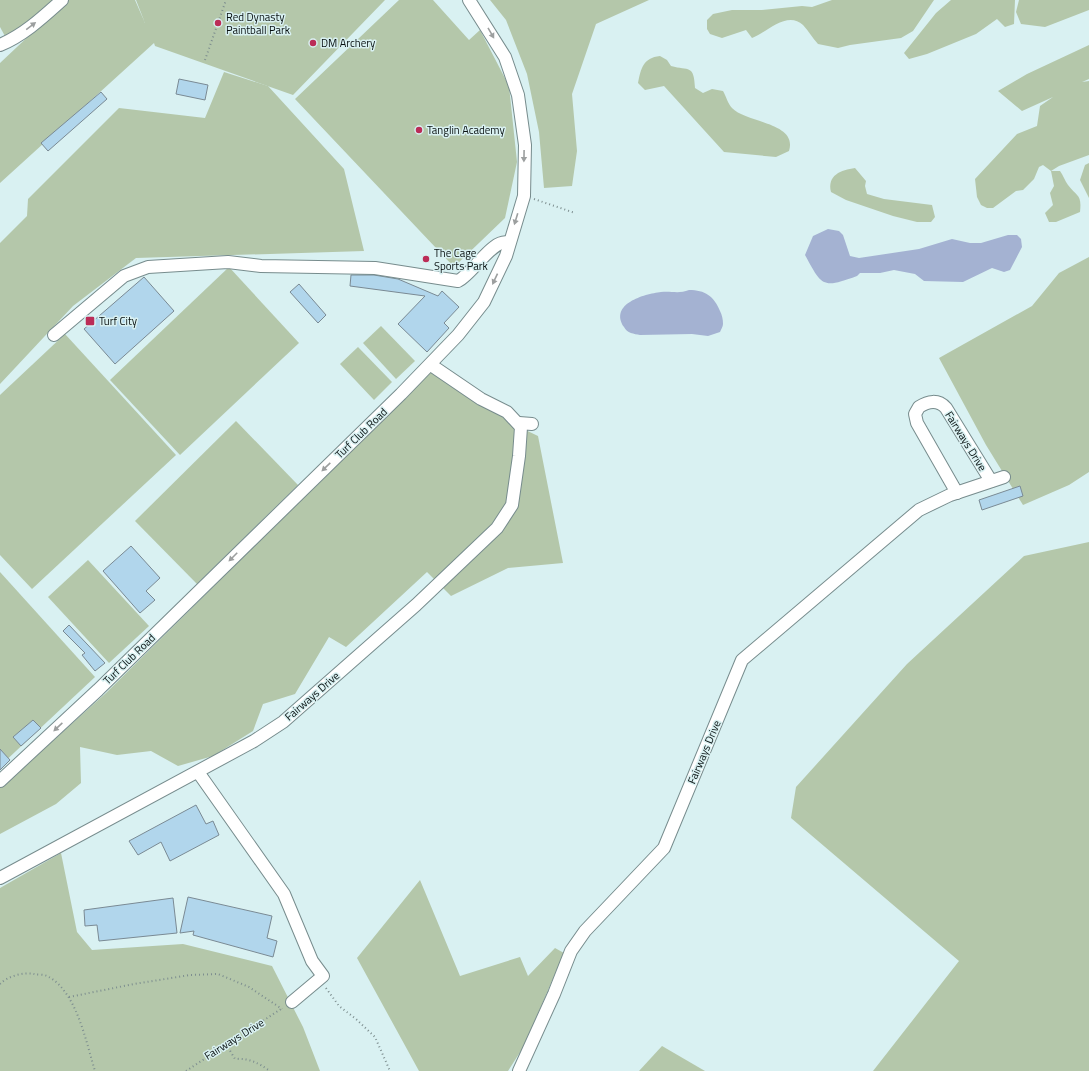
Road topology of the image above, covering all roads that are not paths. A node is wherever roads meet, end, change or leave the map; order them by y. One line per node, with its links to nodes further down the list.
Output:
1 (62, 0): 3 (street, one-way to 1)
2 (469, 0): 4 (street, Turf Club Road, one-way to 4)
3 (0, 45)
4 (509, 243): 5 (street); 6 (street, Turf Club Road, one-way to 6)
5 (54, 335)
6 (431, 365): 7 (street); 13 (street, Turf Club Road, one-way to 13)
7 (519, 423): 8 (street); 12 (street, Fairways Drive)
8 (532, 424)
9 (1004, 477): 10 (street, Fairways Drive)
10 (991, 481): 11 (street, Fairways Drive); 11 (street, Fairways Drive)
11 (957, 493): 16 (street, Fairways Drive)
12 (198, 772): 14 (street, Fairways Drive); 15 (street)
13 (0, 781)
14 (0, 878)
15 (292, 1002)
16 (519, 1071)

